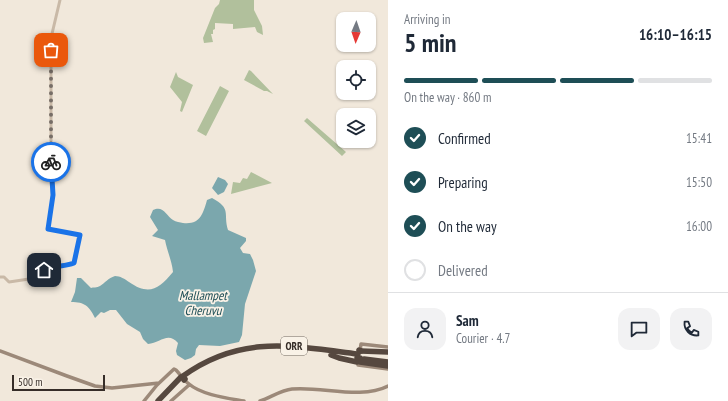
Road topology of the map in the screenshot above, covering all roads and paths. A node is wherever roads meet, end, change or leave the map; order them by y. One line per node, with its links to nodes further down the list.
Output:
1 (60, 0): 2 (street)
2 (0, 277)
3 (388, 347): 7 (main road)
4 (0, 351): 12 (main road)
5 (388, 352): 7 (highway)
6 (331, 353): 7 (highway); 7 (highway); 11 (highway, ORR)
7 (359, 357): 8 (highway); 9 (highway); 10 (highway)
8 (388, 358)
9 (388, 362)
10 (388, 368)
11 (184, 380): 12 (main road); 15 (highway, ORR); 16 (highway, ORR); 17 (main road); 18 (main road)
12 (158, 384): 14 (main road)
13 (388, 387): 19 (main road)
14 (144, 401)
15 (158, 401)
16 (162, 401)
17 (171, 401)
18 (244, 401)
19 (260, 401)

